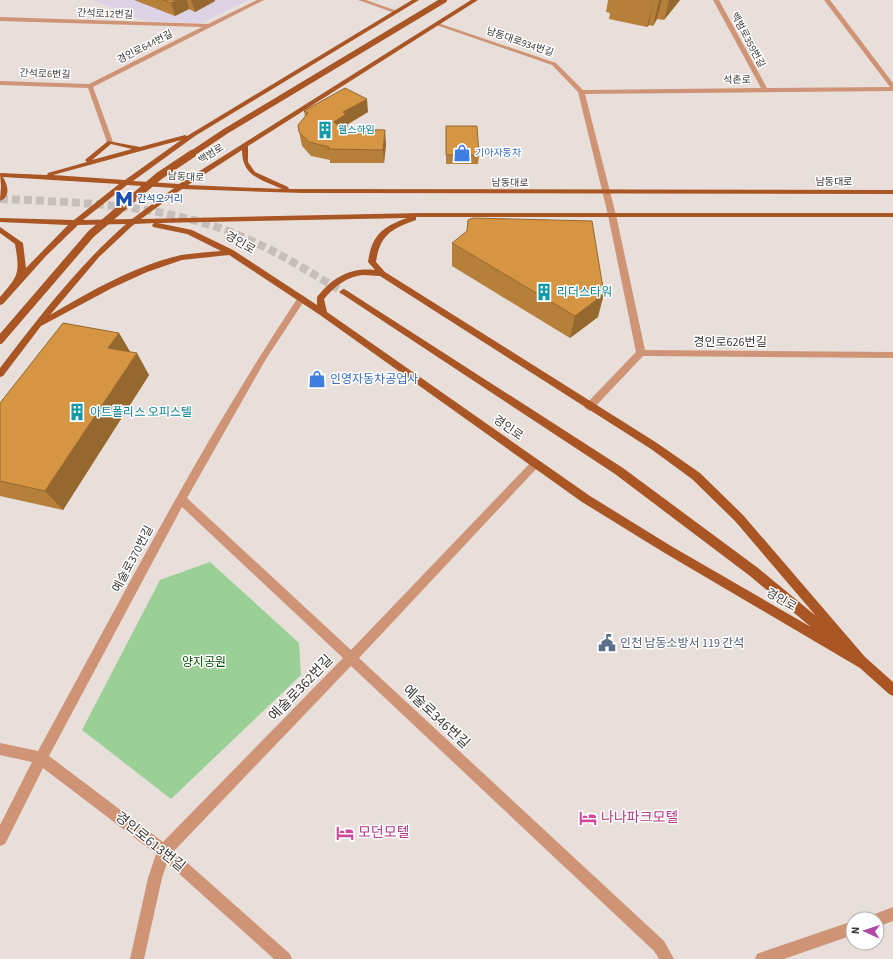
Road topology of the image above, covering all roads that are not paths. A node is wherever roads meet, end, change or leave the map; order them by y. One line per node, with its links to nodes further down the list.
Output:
1 (261, 0): 11 (street, 경인로644번길)
2 (361, 0): 8 (street)
3 (416, 0): 8 (main road)
4 (444, 0): 46 (main road, 백범로, bridge)
5 (475, 0): 10 (main road, 백범로)
6 (716, 0): 15 (street, 백범로359번길)
7 (827, 0): 14 (street)
8 (397, 12): 17 (main road)
9 (0, 19): 11 (street, 간석로12번길)
10 (436, 24): 16 (street, 남동대로934번길); 19 (main road, 백범로)
11 (209, 26): 13 (street, 경인로644번길)
12 (0, 83): 13 (street, 간석로6번길)
13 (90, 86): 18 (street)
14 (893, 88): 15 (street, 석촌로)
15 (764, 89): 16 (street, 석촌로)
16 (581, 92): 29 (street)
17 (193, 135): 20 (main road); 25 (main road)
18 (110, 142): 20 (main road); 21 (main road)
19 (245, 145): 26 (main road, 백범로); 27 (main road)
20 (142, 149): 21 (main road)
21 (82, 164): 23 (main road)
22 (0, 175): 23 (main road, 남동대로)
23 (44, 176): 25 (main road, 남동대로)
24 (0, 178): 30 (main road)
25 (126, 183): 26 (main road, 남동대로); 35 (main road)
26 (181, 186): 27 (main road, 남동대로); 36 (main road, 백범로)
27 (294, 191): 29 (main road, 남동대로)
28 (893, 192): 29 (main road, 남동대로)
29 (606, 193): 32 (street)
30 (0, 199)
31 (421, 215): 32 (main road); 36 (main road); 39 (main road)
32 (612, 215): 33 (main road); 47 (street)
33 (893, 215)
34 (0, 220): 35 (main road)
35 (77, 222): 36 (main road); 40 (main road)
36 (134, 222): 38 (main road, 경인로); 45 (main road, 백범로)
37 (0, 229): 40 (main road)
38 (230, 252): 42 (main road, 경인로); 45 (main road)
39 (382, 274): 44 (main road); 50 (main road, 경인로)
40 (19, 281): 43 (main road)
41 (343, 292): 54 (main road, 경인로)
42 (302, 298): 44 (main road, 경인로); 52 (street, 예술로370번길)
43 (0, 302)
44 (323, 313): 51 (main road, 경인로)
45 (36, 326): 49 (main road, 백범로)
46 (0, 340)
47 (641, 353): 48 (street, 경인로626번길); 50 (street)
48 (893, 355)
49 (0, 374)
50 (589, 406): 54 (main road, 경인로)
51 (535, 464): 53 (street, 예술로362번길); 54 (main road, 경인로)
52 (181, 499): 53 (street, 예술로346번길); 57 (street, 예술로370번길)
53 (351, 658): 59 (street, 예술로362번길); 63 (street, 예술로346번길)
54 (866, 665): 55 (main road, 경인로)
55 (893, 690)
56 (0, 749): 57 (street, 경인로613번길)
57 (41, 758): 58 (street, 예술로370번길); 59 (street, 경인로613번길)
58 (0, 839)
59 (164, 851): 61 (street, 예술로362번길); 62 (street, 경인로613번길)
60 (845, 931): 64 (street)
61 (137, 959)
62 (285, 959)
63 (667, 959)
64 (762, 959)

